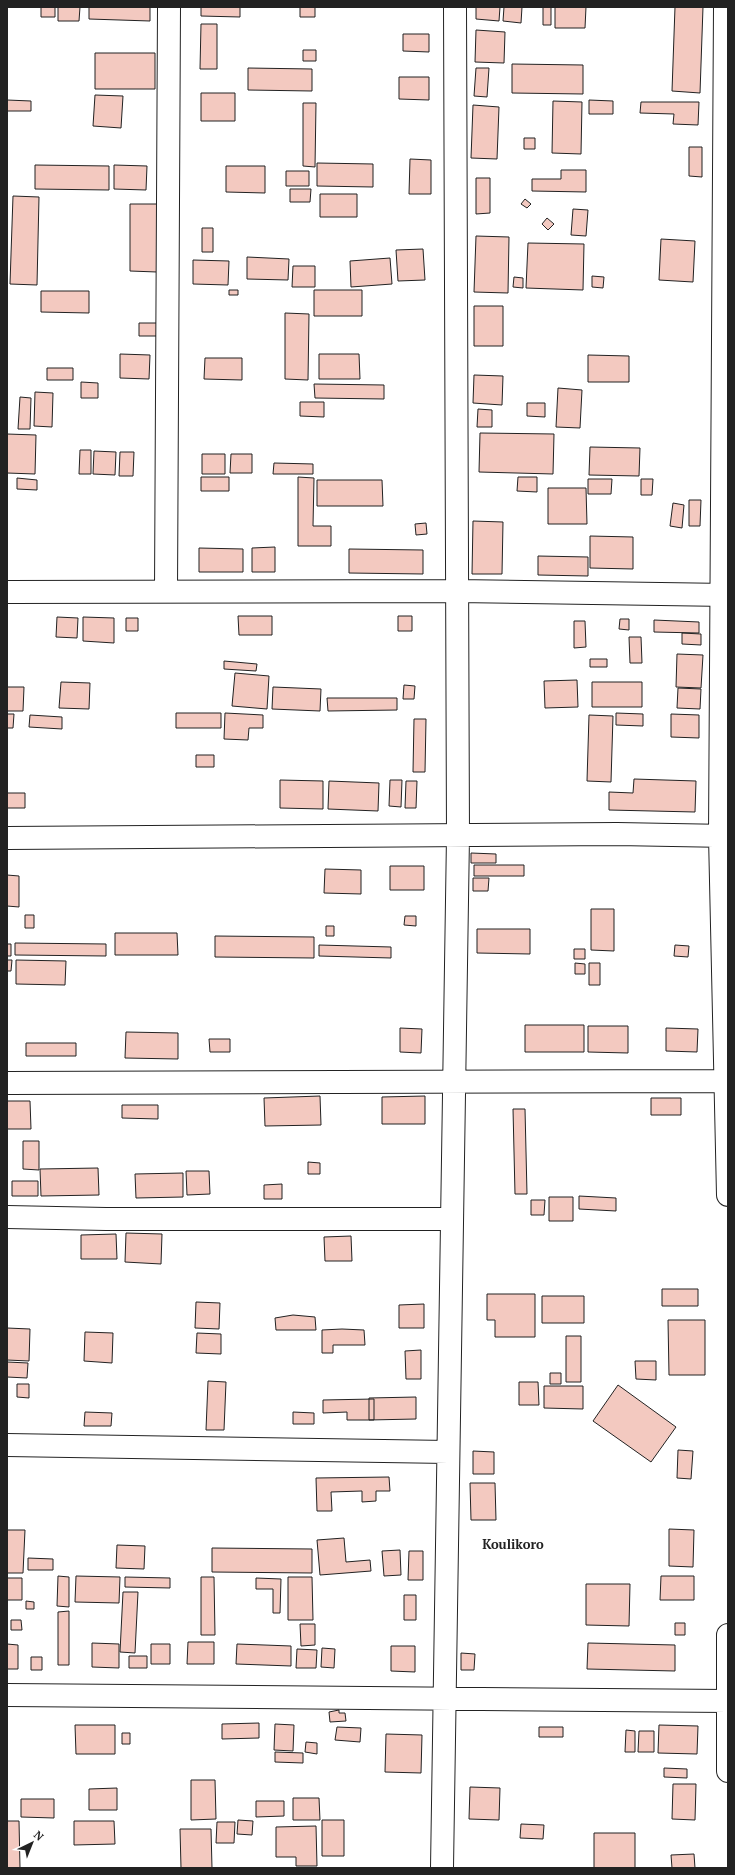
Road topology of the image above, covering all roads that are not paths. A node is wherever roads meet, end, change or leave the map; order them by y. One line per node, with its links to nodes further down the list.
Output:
1 (169, 7): 4 (street)
2 (455, 7): 5 (street)
3 (725, 7): 7 (street)
4 (166, 591): 5 (street); 6 (street)
5 (457, 591): 7 (street); 8 (street)
6 (7, 592)
7 (724, 595): 9 (street)
8 (458, 836): 9 (street); 10 (street); 12 (street)
9 (724, 836): 11 (street)
10 (7, 838)
11 (727, 1081): 12 (street); 14 (street)
12 (454, 1082): 13 (street); 16 (street)
13 (7, 1083)
14 (728, 1195)
15 (7, 1217): 16 (street)
16 (452, 1219): 18 (street)
17 (7, 1445): 18 (street)
18 (448, 1452): 21 (street)
19 (728, 1635): 22 (street)
20 (7, 1695): 21 (street)
21 (444, 1699): 22 (street); 24 (street)
22 (728, 1701): 23 (street)
23 (728, 1770)
24 (442, 1868)

